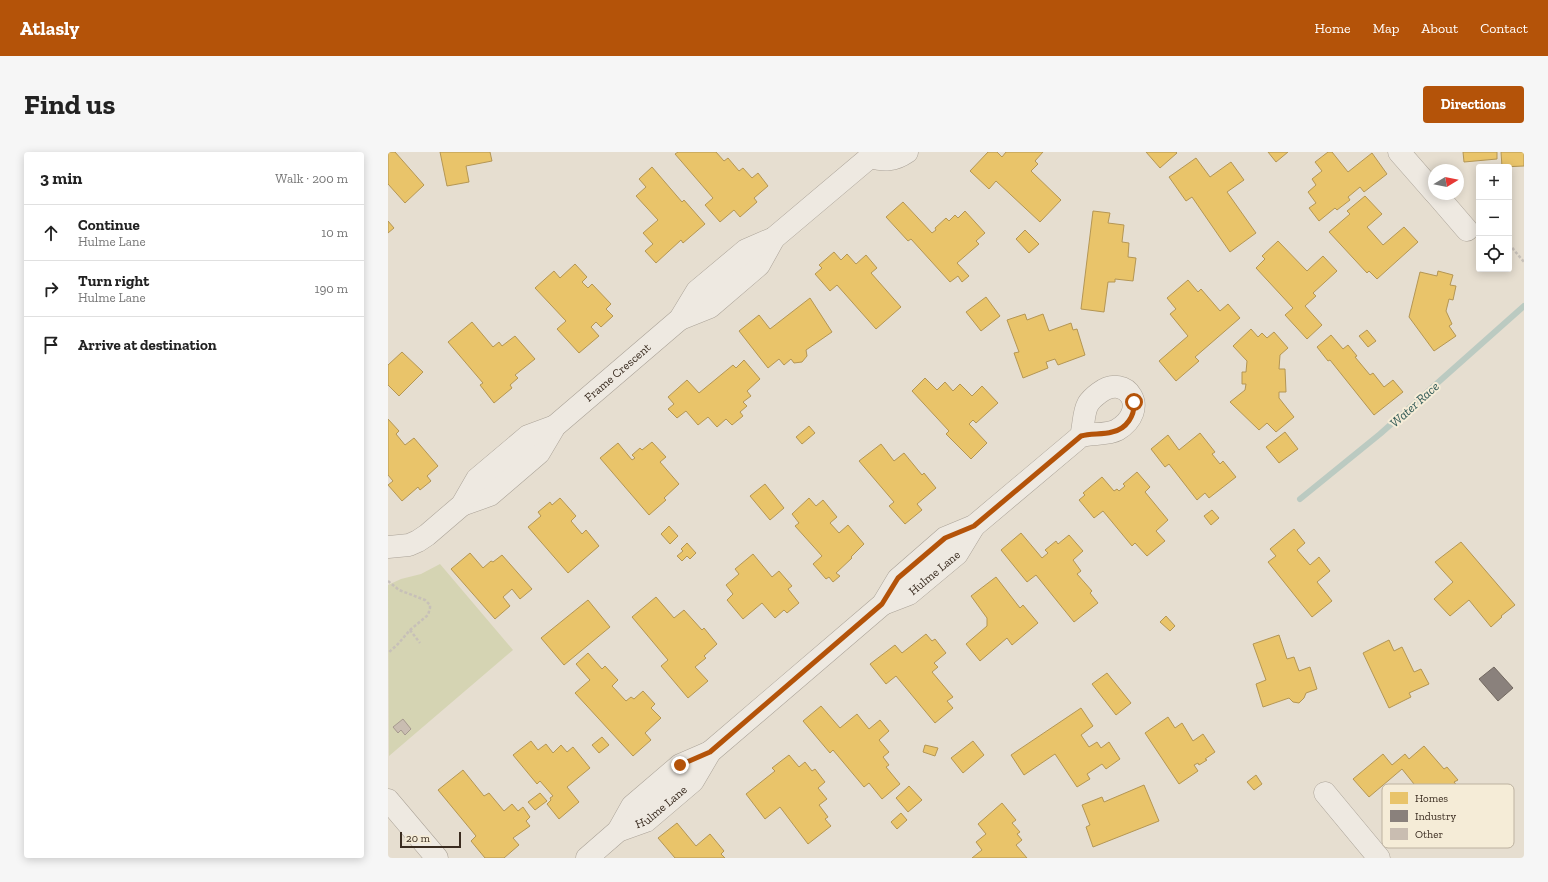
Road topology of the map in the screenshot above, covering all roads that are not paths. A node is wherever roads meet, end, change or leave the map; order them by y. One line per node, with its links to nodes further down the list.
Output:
1 (907, 152): 3 (street, Frame Crescent)
2 (1399, 152): 4 (street)
3 (869, 154): 8 (street, Frame Crescent)
4 (1428, 185)
5 (1441, 200): 6 (street)
6 (1467, 230)
7 (1081, 436): 12 (street, Hulme Lane)
8 (388, 547)
9 (1325, 793): 13 (street)
10 (390, 806): 11 (street)
11 (438, 858)
12 (587, 858)
13 (1379, 858)

